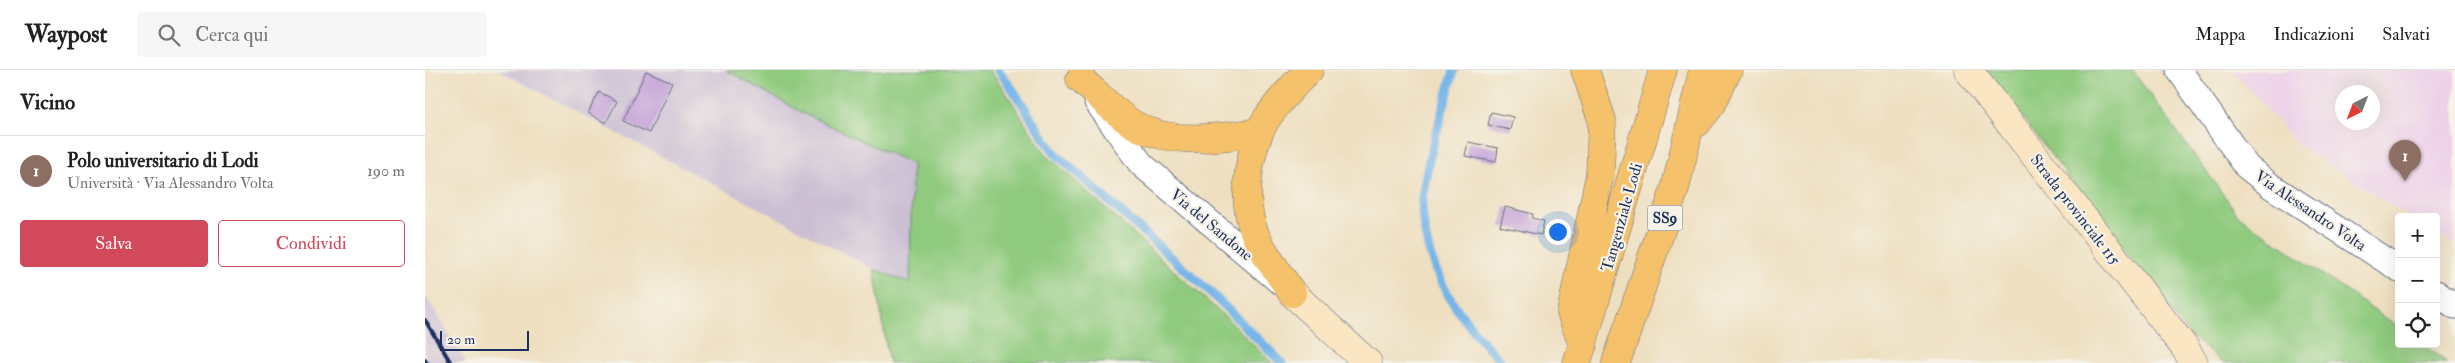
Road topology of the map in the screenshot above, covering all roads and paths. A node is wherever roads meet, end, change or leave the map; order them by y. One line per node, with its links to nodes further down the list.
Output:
1 (1309, 70): 9 (highway)
2 (1585, 70): 15 (highway)
3 (1663, 70): 15 (highway, Tangenziale Lodi / SS9)
4 (1703, 70): 10 (highway, SS9)
5 (1728, 70): 10 (highway)
6 (1968, 70): 16 (main road, Strada provinciale 115)
7 (2179, 70): 11 (street, Via Alessandro Volta)
8 (1077, 74): 9 (highway); 12 (street, Via del Sandone)
9 (1259, 132): 12 (highway)
10 (1690, 132): 18 (highway, SS9)
11 (2395, 266)
12 (1292, 293): 17 (main road, Via del Sandone)
13 (2440, 296): 14 (street)
14 (2455, 306)
15 (1580, 354)
16 (2193, 358)
17 (1368, 363)
18 (1616, 363)

